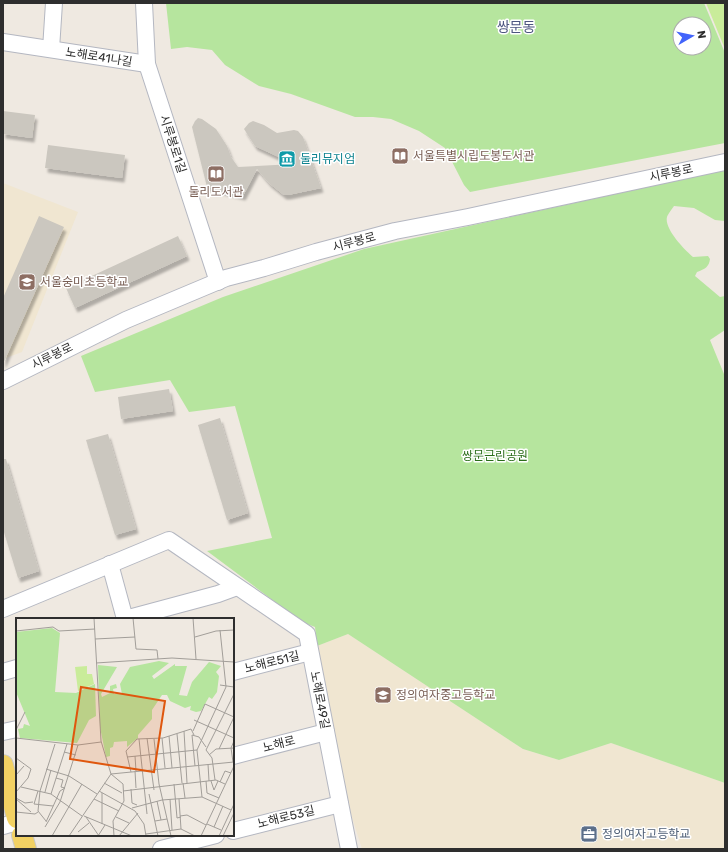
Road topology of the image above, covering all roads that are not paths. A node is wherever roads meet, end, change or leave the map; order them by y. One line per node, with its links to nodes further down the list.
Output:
1 (54, 3): 4 (street, 노해로41나길)
2 (144, 3): 5 (street, 시루봉로1길)
3 (3, 42): 4 (street, 노해로41나길)
4 (51, 49): 5 (street, 노해로41나길)
5 (147, 64): 7 (street, 시루봉로1길)
6 (725, 162): 7 (street, 시루봉로)
7 (218, 282): 8 (street, 시루봉로)
8 (3, 380)
9 (110, 564): 10 (street, 노해로49길); 11 (street, 노해로49길); 12 (street)
10 (237, 587): 13 (street); 14 (street, 노해로49길)
11 (3, 608)
12 (125, 618)
13 (129, 618)
14 (310, 652): 17 (street, 노해로51길); 20 (street, 노해로49길)
15 (16, 668): 16 (street)
16 (3, 672)
17 (234, 672)
18 (16, 729): 19 (street)
19 (3, 732)
20 (326, 732): 21 (street, 노해로); 23 (street, 노해로49길)
21 (234, 756)
22 (3, 765): 24 (main road)
23 (340, 804): 27 (street, 노해로53길); 33 (street, 노해로49길)
24 (16, 814)
25 (16, 822): 26 (street)
26 (3, 826)
27 (234, 831)
28 (22, 836): 31 (main road)
29 (212, 836): 30 (street)
30 (182, 843): 32 (street)
31 (26, 849)
32 (161, 849)
33 (349, 849)

